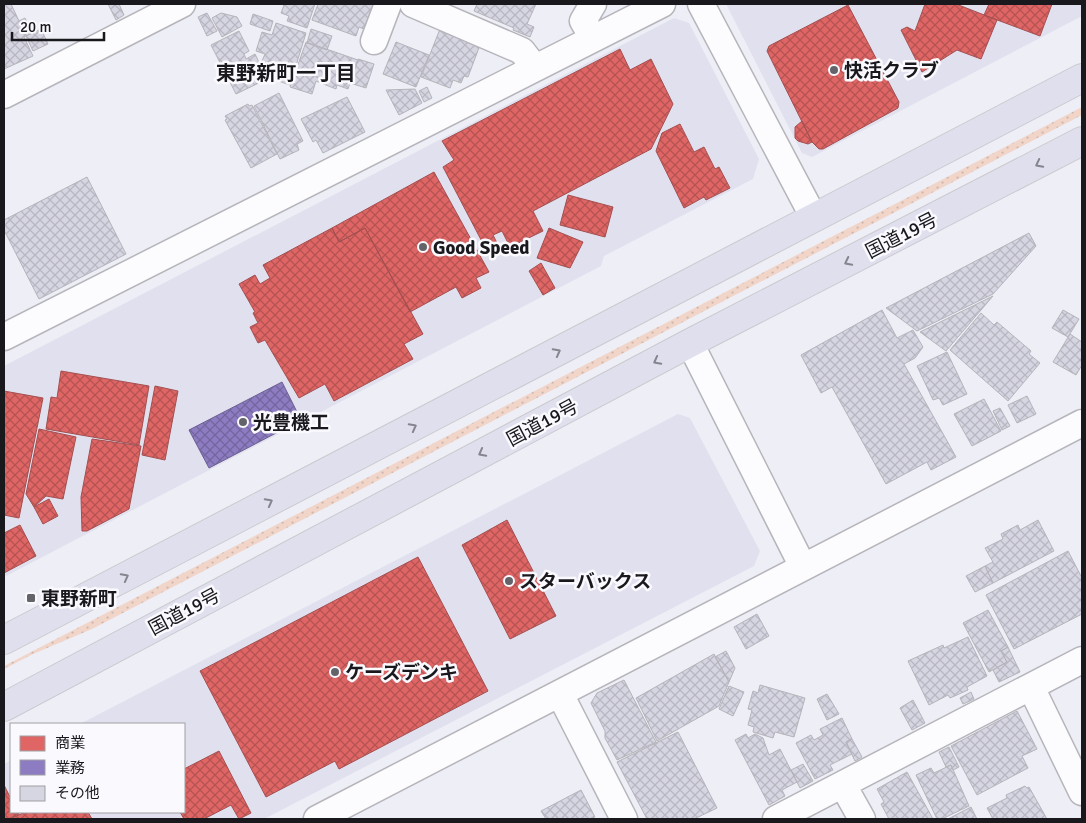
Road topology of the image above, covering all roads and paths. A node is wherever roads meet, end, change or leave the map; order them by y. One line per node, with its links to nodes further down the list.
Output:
1 (182, 4): 11 (street)
2 (388, 4): 8 (street)
3 (413, 4): 9 (street)
4 (593, 4): 7 (street)
5 (662, 4): 7 (street)
6 (701, 4): 13 (street)
7 (593, 38): 9 (street)
8 (374, 41)
9 (535, 68): 14 (street)
10 (1082, 78): 13 (highway)
11 (4, 95)
12 (1082, 141): 15 (highway, 国道19号, one-way to 15)
13 (814, 218): 18 (highway, one-way to 13)
14 (4, 338)
15 (690, 343): 17 (street); 22 (highway, 国道19号, one-way to 22)
16 (1082, 423): 17 (street)
17 (803, 568): 21 (street)
18 (4, 640)
19 (1082, 660): 20 (street)
20 (1031, 688): 23 (street); 24 (street)
21 (560, 694): 25 (street); 26 (street)
22 (4, 707)
23 (843, 785): 27 (street); 28 (street)
24 (1082, 792)
25 (317, 819)
26 (624, 819)
27 (776, 819)
28 (862, 819)

